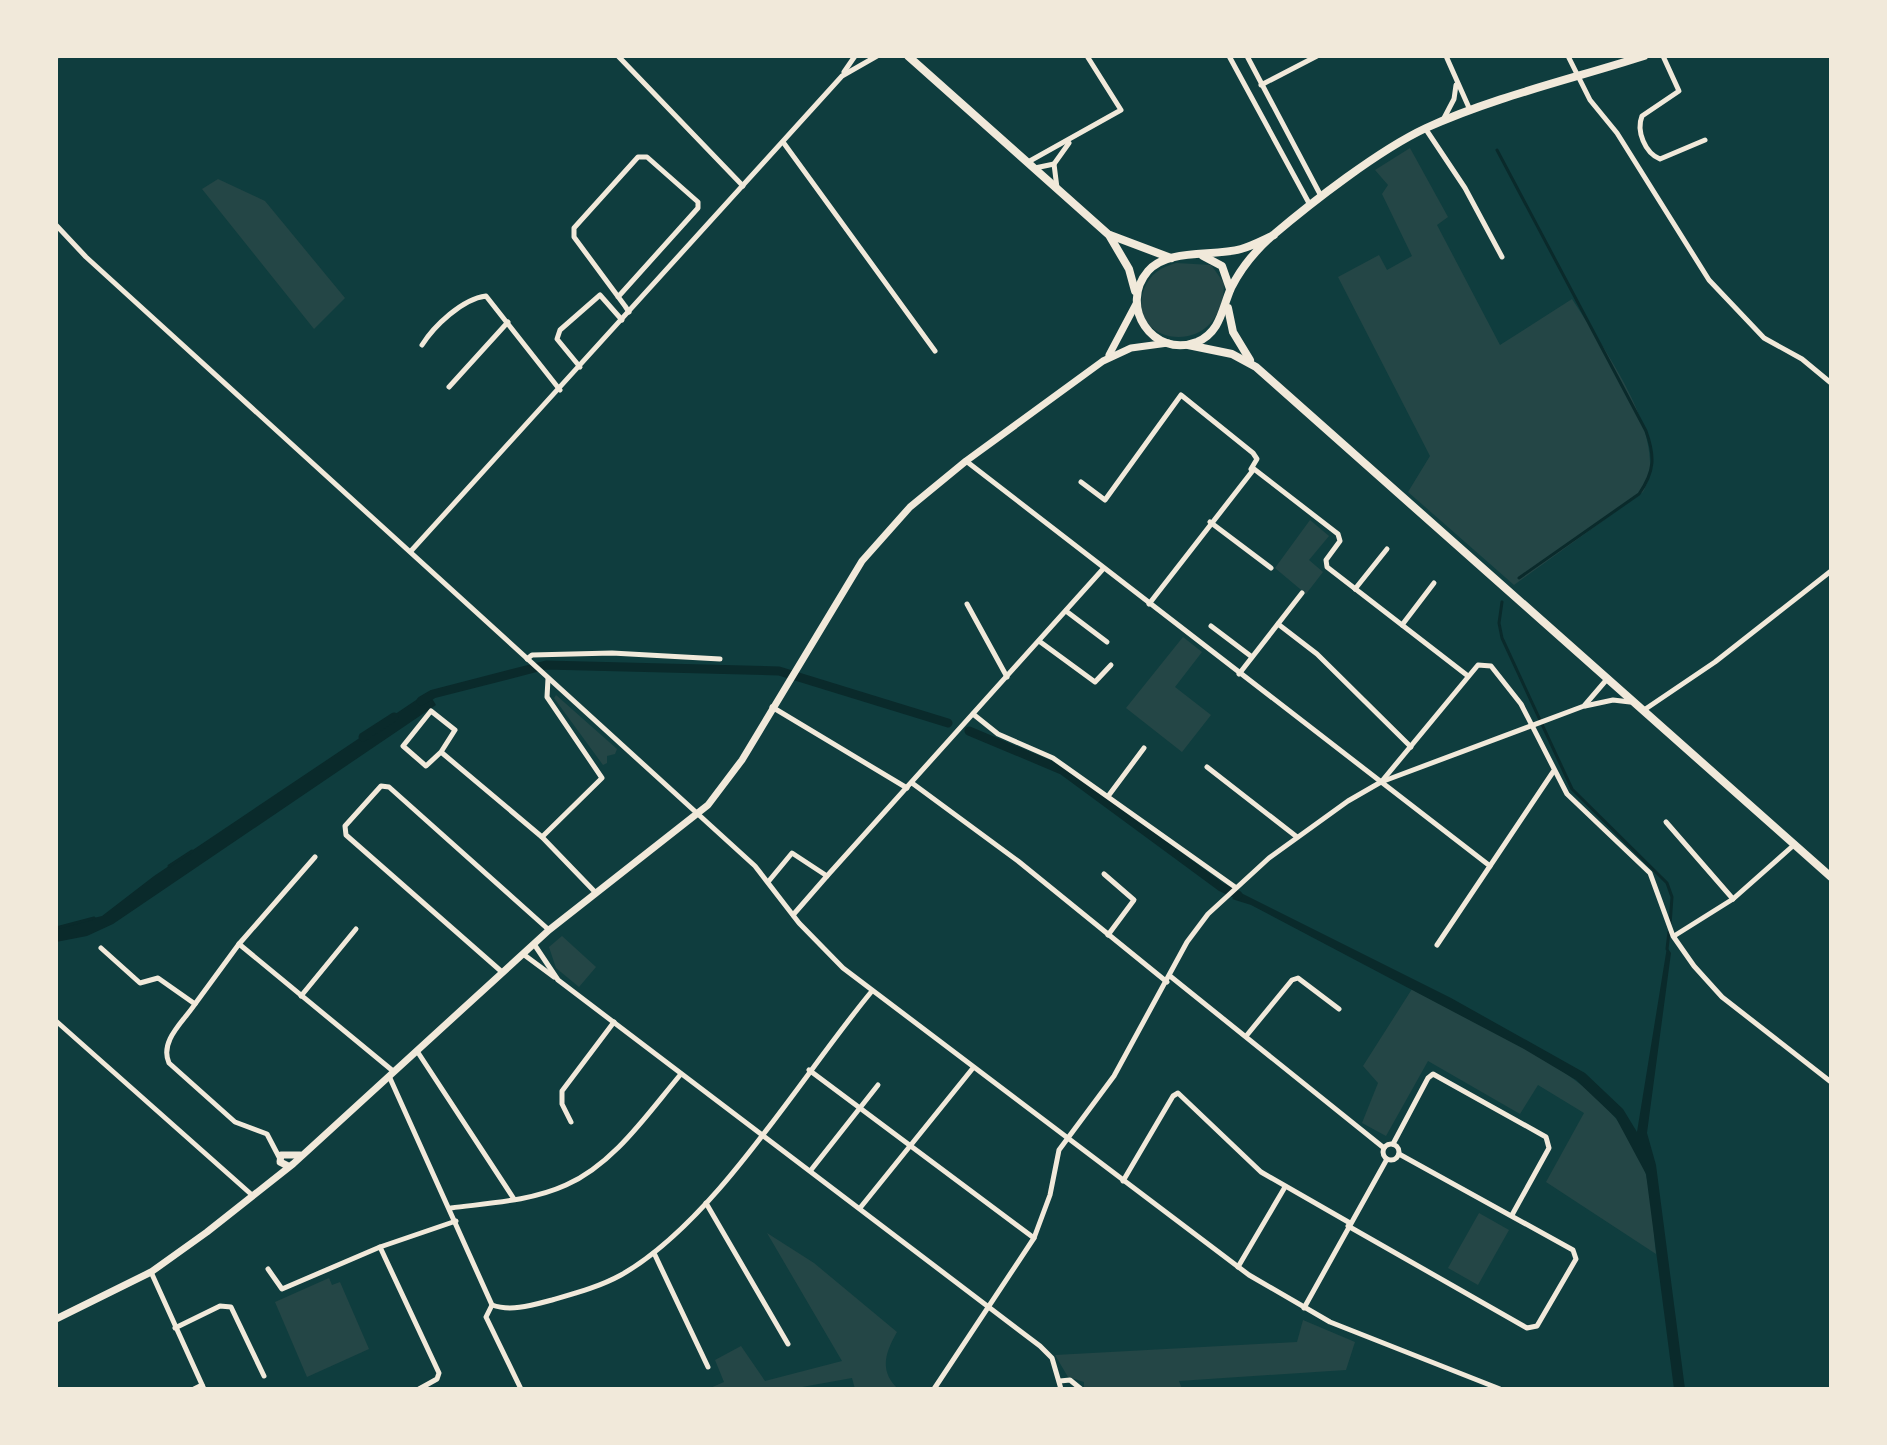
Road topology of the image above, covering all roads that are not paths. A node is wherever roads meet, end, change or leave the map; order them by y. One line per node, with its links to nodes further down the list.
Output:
1 (618, 56): 28 (street)
2 (855, 56): 15 (street)
3 (871, 56): 14 (street)
4 (877, 56): 14 (street)
5 (907, 56): 27 (main road)
6 (1087, 56): 25 (street)
7 (1229, 56): 31 (street)
8 (1247, 56): 18 (street)
9 (1317, 56): 18 (street)
10 (1446, 56): 17 (street)
11 (1568, 56): 16 (street)
12 (1644, 56): 16 (main road)
13 (1663, 56): 23 (street)
14 (864, 62): 15 (street)
15 (842, 76): 24 (street)
16 (1578, 77): 20 (main road); 52 (street)
17 (1456, 80): 19 (street); 20 (street)
18 (1261, 85): 30 (street)
19 (1454, 99): 20 (street); 21 (street)
20 (1467, 113): 21 (main road)
21 (1442, 122): 22 (main road)
22 (1425, 128): 30 (main road); 36 (street)
23 (1705, 140)
24 (783, 142): 28 (street); 48 (street)
25 (1070, 142): 26 (street); 27 (street)
26 (1054, 164): 27 (street); 29 (street)
27 (1031, 165): 29 (main road)
28 (743, 186): 42 (street)
29 (1057, 189): 33 (main road)
30 (1322, 197): 31 (main road)
31 (1310, 206): 34 (main road)
32 (56, 225): 60 (street)
33 (1109, 235): 37 (main road); 40 (main road)
34 (1274, 235): 35 (main road); 38 (main road)
35 (1199, 256): 37 (main road); 38 (main road)
36 (1502, 257)
37 (1171, 258): 40 (main road)
38 (1230, 290): 41 (main road)
39 (618, 297): 39 (street); 42 (street)
40 (1136, 300): 45 (main road); 49 (main road)
41 (1228, 301): 47 (main road); 51 (main road)
42 (629, 312): 43 (street)
43 (622, 320): 50 (street); 50 (street)
44 (508, 322): 46 (street); 53 (street); 54 (street)
45 (1168, 343): 47 (main road); 49 (main road)
46 (422, 345)
47 (1188, 345): 51 (main road)
48 (935, 351)
49 (1103, 361): 55 (main road)
50 (580, 367): 54 (street)
51 (1256, 367): 83 (main road)
52 (1831, 383)
53 (449, 387)
54 (560, 390): 60 (street)
55 (966, 461): 62 (street); 87 (main road)
56 (1250, 470): 57 (street); 58 (street); 65 (street)
57 (1081, 482)
58 (1210, 522): 61 (street); 68 (street)
59 (1387, 549): 65 (street)
60 (411, 551): 77 (street)
61 (1271, 568)
62 (1103, 569): 68 (street); 69 (street)
63 (1831, 571): 88 (street)
64 (1434, 583): 71 (street)
65 (1355, 589): 71 (street)
66 (1302, 593): 70 (street)
67 (967, 604): 81 (street)
68 (1149, 604): 79 (street)
69 (1066, 611): 73 (street); 74 (street)
70 (1278, 624): 75 (street); 91 (street)
71 (1402, 625): 80 (street)
72 (1211, 626): 75 (street)
73 (1039, 641): 78 (street); 81 (street)
74 (1107, 642)
75 (1252, 657): 79 (street)
76 (720, 659): 77 (street)
77 (530, 663): 82 (street)
78 (1111, 665)
79 (1239, 674): 96 (street)
80 (1468, 676): 90 (street); 91 (street)
81 (1007, 677): 89 (street)
82 (546, 678): 99 (street); 101 (street)
83 (1611, 681): 84 (street); 85 (main road); 86 (street)
84 (1607, 701): 85 (street); 86 (street)
85 (1635, 702): 88 (main road)
86 (1584, 706): 90 (street)
87 (772, 707): 97 (street); 99 (main road)
88 (1644, 710): 103 (main road)
89 (973, 714): 97 (street); 98 (street)
90 (1533, 724): 95 (street); 96 (street)
91 (1411, 747): 96 (street)
92 (1144, 748): 98 (street)
93 (441, 752): 93 (street); 101 (street)
94 (1207, 767): 102 (street)
95 (1553, 771): 105 (street); 117 (street)
96 (1381, 782): 102 (street); 105 (street)
97 (909, 786): 107 (street); 116 (street)
98 (1109, 795): 110 (street)
99 (696, 816): 109 (street); 111 (main road)
100 (1666, 822): 112 (street)
101 (542, 837): 111 (street)
102 (1297, 837): 110 (street)
103 (1795, 844): 108 (main road); 112 (street)
104 (315, 857): 118 (street)
105 (1490, 866): 120 (street)
106 (1104, 874): 116 (street)
107 (827, 876): 109 (street); 113 (street)
108 (1831, 877)
109 (768, 882): 113 (street)
110 (1235, 888): 124 (street)
111 (595, 892): 115 (main road)
112 (1733, 899): 117 (street)
113 (793, 915): 126 (street)
114 (356, 929): 127 (street)
115 (549, 930): 119 (main road); 123 (street)
116 (1108, 935): 124 (street)
117 (1673, 936): 138 (street)
118 (239, 944): 127 (street); 128 (street)
119 (534, 944): 122 (main road); 125 (street)
120 (1437, 945)
121 (101, 948): 128 (street)
122 (523, 954): 123 (main road); 125 (street)
123 (502, 972): 133 (main road)
124 (1168, 979): 132 (street); 143 (street)
125 (558, 980): 131 (street)
126 (872, 991): 134 (street); 135 (street)
127 (301, 996): 136 (street)
128 (195, 1004): 149 (street)
129 (1339, 1009): 132 (street)
130 (56, 1021): 153 (street)
131 (614, 1022): 137 (street); 141 (street)
132 (1247, 1035): 146 (street)
133 (417, 1050): 136 (main road); 154 (street)
134 (973, 1068): 143 (street); 145 (street)
135 (809, 1070): 140 (street); 142 (street)
136 (391, 1073): 149 (main road); 156 (street)
137 (681, 1074): 142 (street); 154 (street)
138 (1831, 1082)
139 (878, 1085): 140 (street)
140 (859, 1109): 145 (street); 150 (street)
141 (571, 1122)
142 (761, 1133): 150 (street); 155 (street)
143 (1066, 1140): 151 (street); 161 (street)
144 (1393, 1144): 146 (street); 147 (street); 158 (street)
145 (908, 1146): 157 (street); 161 (street)
146 (1384, 1148): 148 (street)
147 (1399, 1154): 148 (street); 158 (street)
148 (1387, 1159): 160 (street)
149 (287, 1160): 153 (main road)
150 (811, 1170): 157 (street)
151 (1123, 1181): 152 (street); 164 (street)
152 (1285, 1187): 160 (street); 164 (street)
153 (252, 1195): 166 (main road)
154 (514, 1199): 156 (street)
155 (706, 1203): 163 (street); 172 (street)
156 (451, 1208): 159 (street)
157 (860, 1208): 167 (street)
158 (1512, 1215): 160 (street)
159 (456, 1221): 162 (street); 168 (street)
160 (1349, 1225): 169 (street)
161 (1034, 1238): 167 (street)
162 (380, 1247): 165 (street); 178 (street)
163 (654, 1253): 168 (street); 173 (street)
164 (1238, 1267): 169 (street)
165 (268, 1269)
166 (151, 1272): 170 (main road); 171 (street)
167 (988, 1304): 175 (street); 180 (street)
168 (492, 1305): 179 (street)
169 (1304, 1308): 183 (street)
170 (56, 1319)
171 (175, 1328): 174 (street); 176 (street)
172 (788, 1344)
173 (708, 1367)
174 (264, 1376)
175 (1060, 1381): 181 (street); 182 (street)
176 (203, 1387): 177 (street)
177 (194, 1389)
178 (419, 1389)
179 (521, 1389)
180 (934, 1389)
181 (1061, 1389)
182 (1081, 1389)
183 (1500, 1389)

